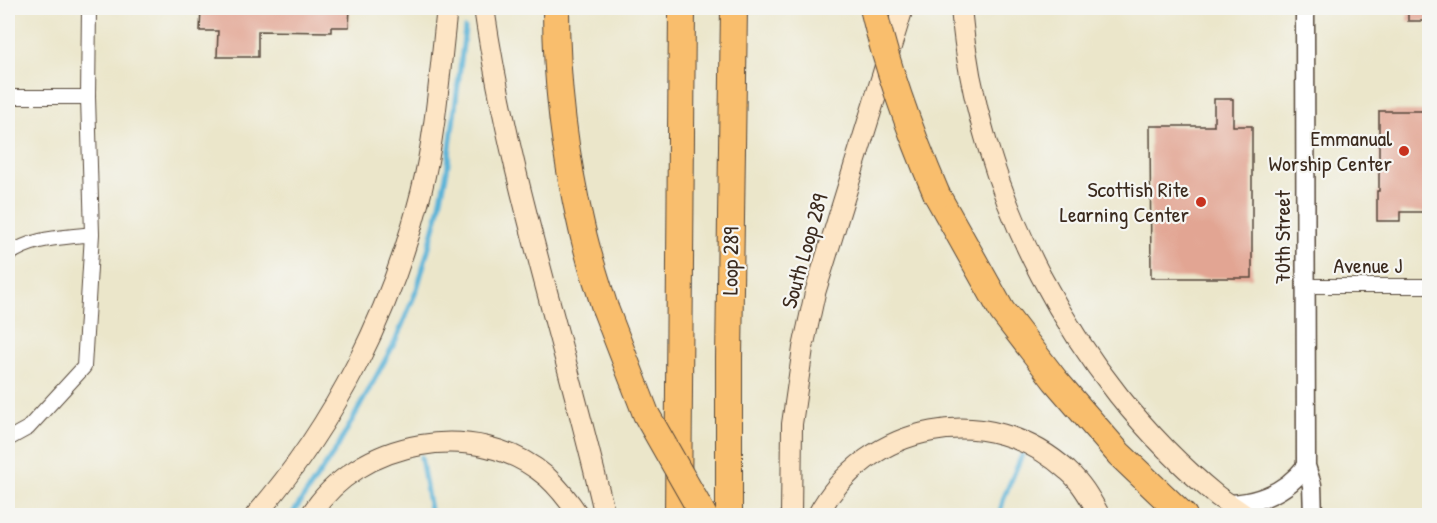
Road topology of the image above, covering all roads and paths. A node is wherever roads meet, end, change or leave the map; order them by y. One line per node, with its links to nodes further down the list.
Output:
1 (89, 8): 12 (street)
2 (447, 8): 21 (main road)
3 (484, 8): 24 (main road)
4 (556, 8): 26 (highway, bridge)
5 (682, 8): 25 (highway)
6 (734, 8): 27 (highway, Loop 289)
7 (873, 8): 31 (highway, bridge)
8 (903, 8): 28 (main road, South Loop 289)
9 (961, 8): 20 (main road)
10 (1305, 8): 16 (street, 70th Street)
11 (8, 97): 12 (street)
12 (88, 97): 13 (street)
13 (92, 234): 14 (street); 18 (street)
14 (15, 244): 15 (street)
15 (8, 255)
16 (1306, 286): 17 (street, Avenue J); 19 (street, 70th Street)
17 (1430, 286)
18 (8, 439)
19 (1306, 466): 20 (street); 32 (street, 70th Street)
20 (1238, 510)
21 (255, 516)
22 (310, 516): 23 (main road)
23 (579, 516)
24 (605, 516)
25 (678, 516)
26 (704, 516)
27 (729, 516)
28 (791, 516)
29 (817, 516): 30 (main road)
30 (1101, 516)
31 (1184, 516)
32 (1312, 516)

